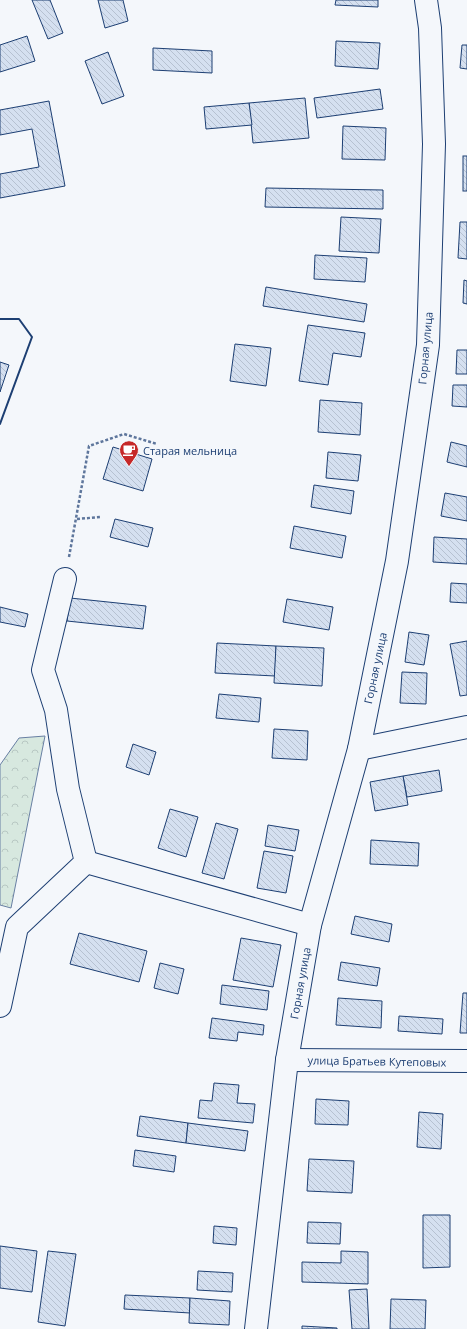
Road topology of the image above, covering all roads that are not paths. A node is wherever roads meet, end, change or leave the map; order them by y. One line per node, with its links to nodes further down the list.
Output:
1 (426, 0): 4 (street, Горная улица)
2 (65, 579): 5 (street)
3 (467, 727): 4 (street)
4 (359, 749): 6 (street, Горная улица)
5 (86, 862): 6 (street); 7 (street)
6 (310, 925): 8 (street, Горная улица)
7 (0, 1006)
8 (287, 1060): 9 (street, улица Братьев Кутеповых); 10 (street, Горная улица)
9 (467, 1062)
10 (256, 1329)

